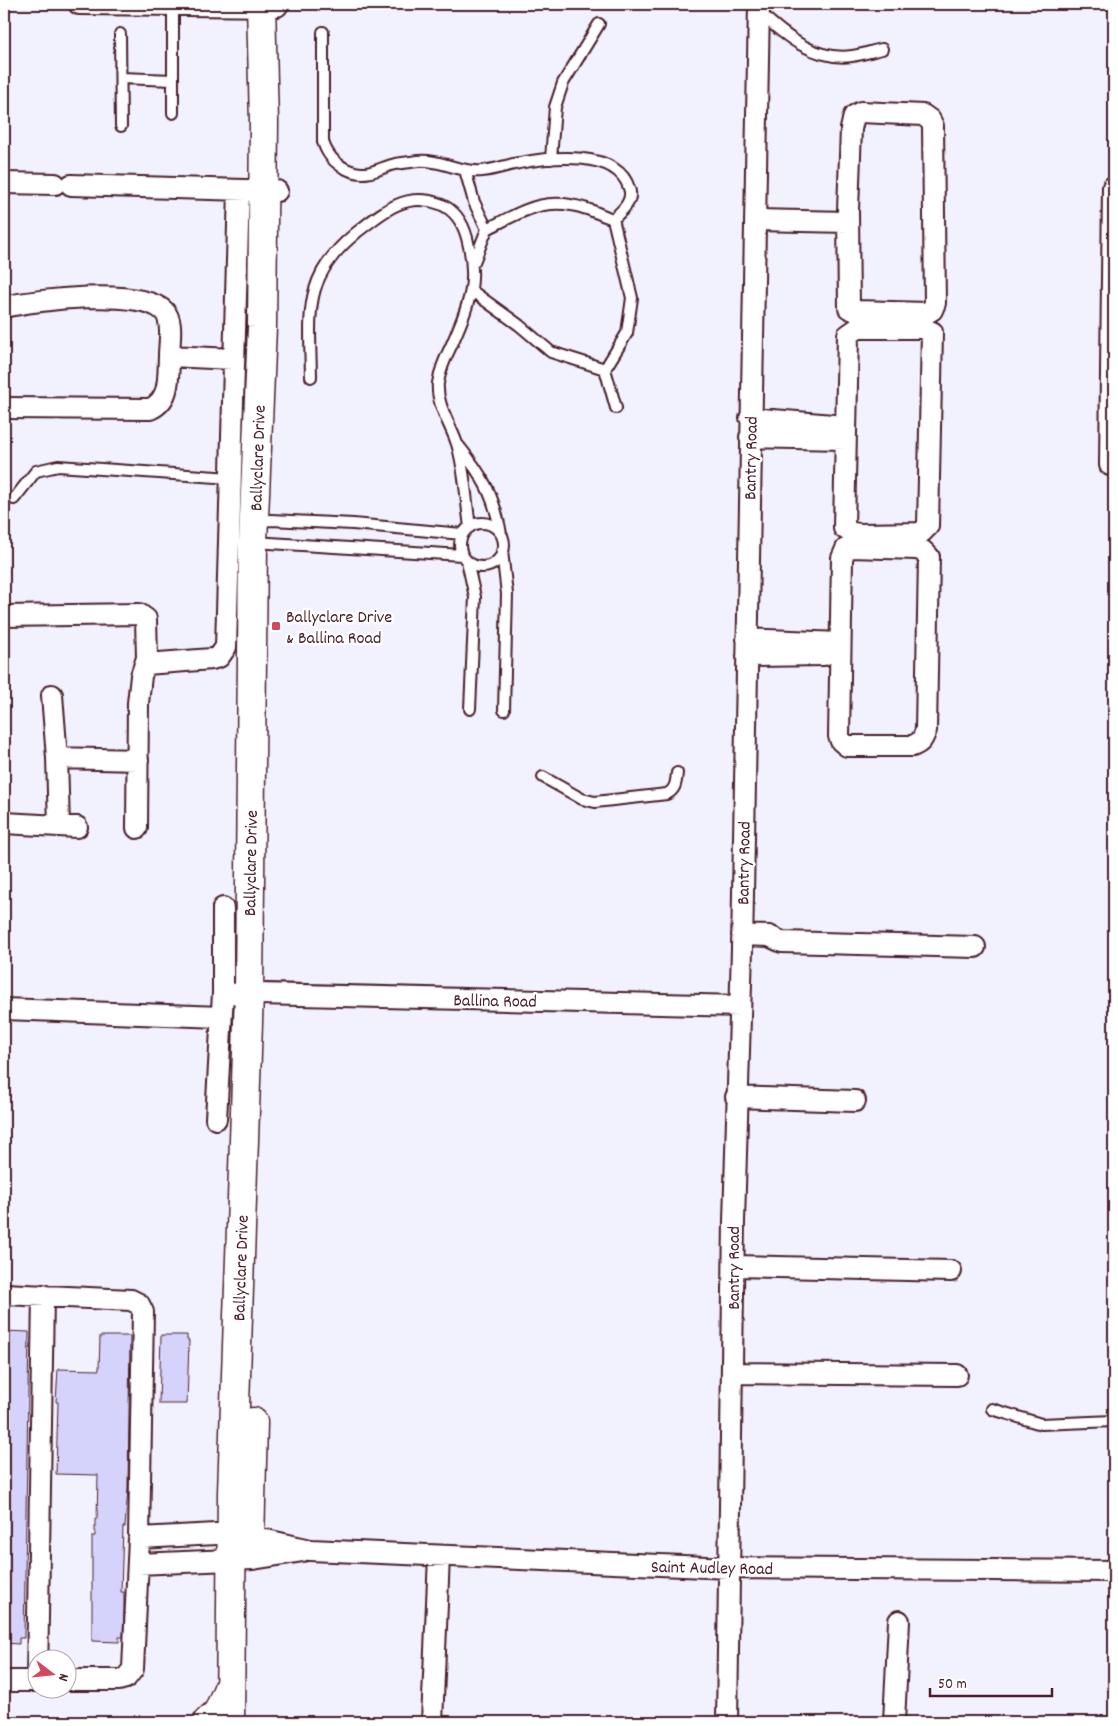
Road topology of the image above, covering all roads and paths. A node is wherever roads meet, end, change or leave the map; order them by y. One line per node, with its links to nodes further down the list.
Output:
1 (79, 4): 2 (street)
2 (172, 5): 3 (street); 10 (lane)
3 (269, 5): 17 (street, Ballyclare Drive)
4 (759, 8): 8 (lane); 18 (street, Bantry Road)
5 (599, 24): 13 (lane)
6 (323, 32): 14 (lane)
7 (120, 34): 9 (lane)
8 (882, 49)
9 (120, 78): 10 (lane); 12 (lane)
10 (173, 80): 11 (lane)
11 (173, 113)
12 (121, 126)
13 (551, 158): 14 (lane); 20 (lane)
14 (465, 170): 21 (lane)
15 (4, 183): 17 (street)
16 (1113, 186): 27 (street)
17 (260, 190): 26 (street); 39 (street, Ballyclare Drive)
18 (755, 213): 19 (street); 32 (street, Bantry Road)
19 (848, 216): 19 (street)
20 (613, 219): 21 (lane); 28 (lane)
21 (487, 229): 22 (lane)
22 (474, 262): 23 (lane); 29 (lane)
23 (472, 292): 28 (lane); 34 (lane)
24 (4, 307): 25 (street)
25 (169, 356): 26 (street); 30 (street)
26 (233, 358): 36 (street)
27 (1113, 367): 35 (street)
28 (605, 369): 31 (lane)
29 (311, 376)
30 (4, 408)
31 (616, 408)
32 (750, 428): 33 (street); 44 (street, Bantry Road)
33 (845, 432): 33 (street)
34 (458, 445): 38 (lane); 40 (lane)
35 (1110, 465)
36 (230, 478): 37 (lane); 39 (street)
37 (14, 499)
38 (466, 531): 39 (lane); 40 (lane); 42 (lane)
39 (247, 532): 42 (lane); 46 (street); 60 (street, Ballyclare Drive)
40 (502, 537): 41 (lane)
41 (502, 551): 42 (lane); 49 (lane)
42 (464, 558): 48 (lane)
43 (4, 616): 46 (street)
44 (747, 647): 45 (street); 57 (street, Bantry Road)
45 (839, 649): 45 (street)
46 (146, 664): 51 (street)
47 (52, 695): 50 (street)
48 (470, 709)
49 (504, 710)
50 (57, 758): 51 (street); 54 (street)
51 (138, 760): 55 (street)
52 (677, 772): 53 (lane)
53 (543, 777)
54 (4, 823)
55 (137, 828)
56 (223, 908): 59 (street)
57 (742, 942): 58 (street); 61 (street, Bantry Road)
58 (975, 947)
59 (222, 993): 60 (street, Ballina Road); 63 (street)
60 (256, 993): 61 (street, Ballina Road); 76 (street, Ballyclare Drive)
61 (740, 1006): 64 (street, Bantry Road)
62 (4, 1009): 63 (street)
63 (221, 1017): 66 (street)
64 (736, 1097): 65 (street); 67 (street, Bantry Road)
65 (855, 1101)
66 (216, 1119)
67 (734, 1266): 68 (street); 71 (street, Bantry Road)
68 (951, 1271)
69 (4, 1294): 70 (street)
70 (43, 1295): 75 (street); 82 (street)
71 (732, 1373): 72 (street); 79 (street, Bantry Road)
72 (957, 1375)
73 (992, 1409): 74 (lane)
74 (1114, 1421)
75 (139, 1538): 76 (street); 78 (street)
76 (241, 1546): 77 (street, Saint Audley Road); 78 (street); 86 (street, Ballyclare Drive); 89 (street, Ballyclare Drive)
77 (439, 1556): 79 (street, Saint Audley Road); 90 (street)
78 (138, 1564): 83 (street)
79 (730, 1568): 80 (street, Saint Audley Road); 91 (street, Bantry Road)
80 (1114, 1571)
81 (898, 1621): 92 (street)
82 (38, 1648)
83 (78, 1680)
84 (4, 1681): 85 (street)
85 (28, 1681)
86 (230, 1685): 87 (street); 88 (street, Ballyclare Drive)
87 (207, 1722)
88 (230, 1722)
89 (244, 1722)
90 (432, 1722)
91 (727, 1722)
92 (894, 1722)

